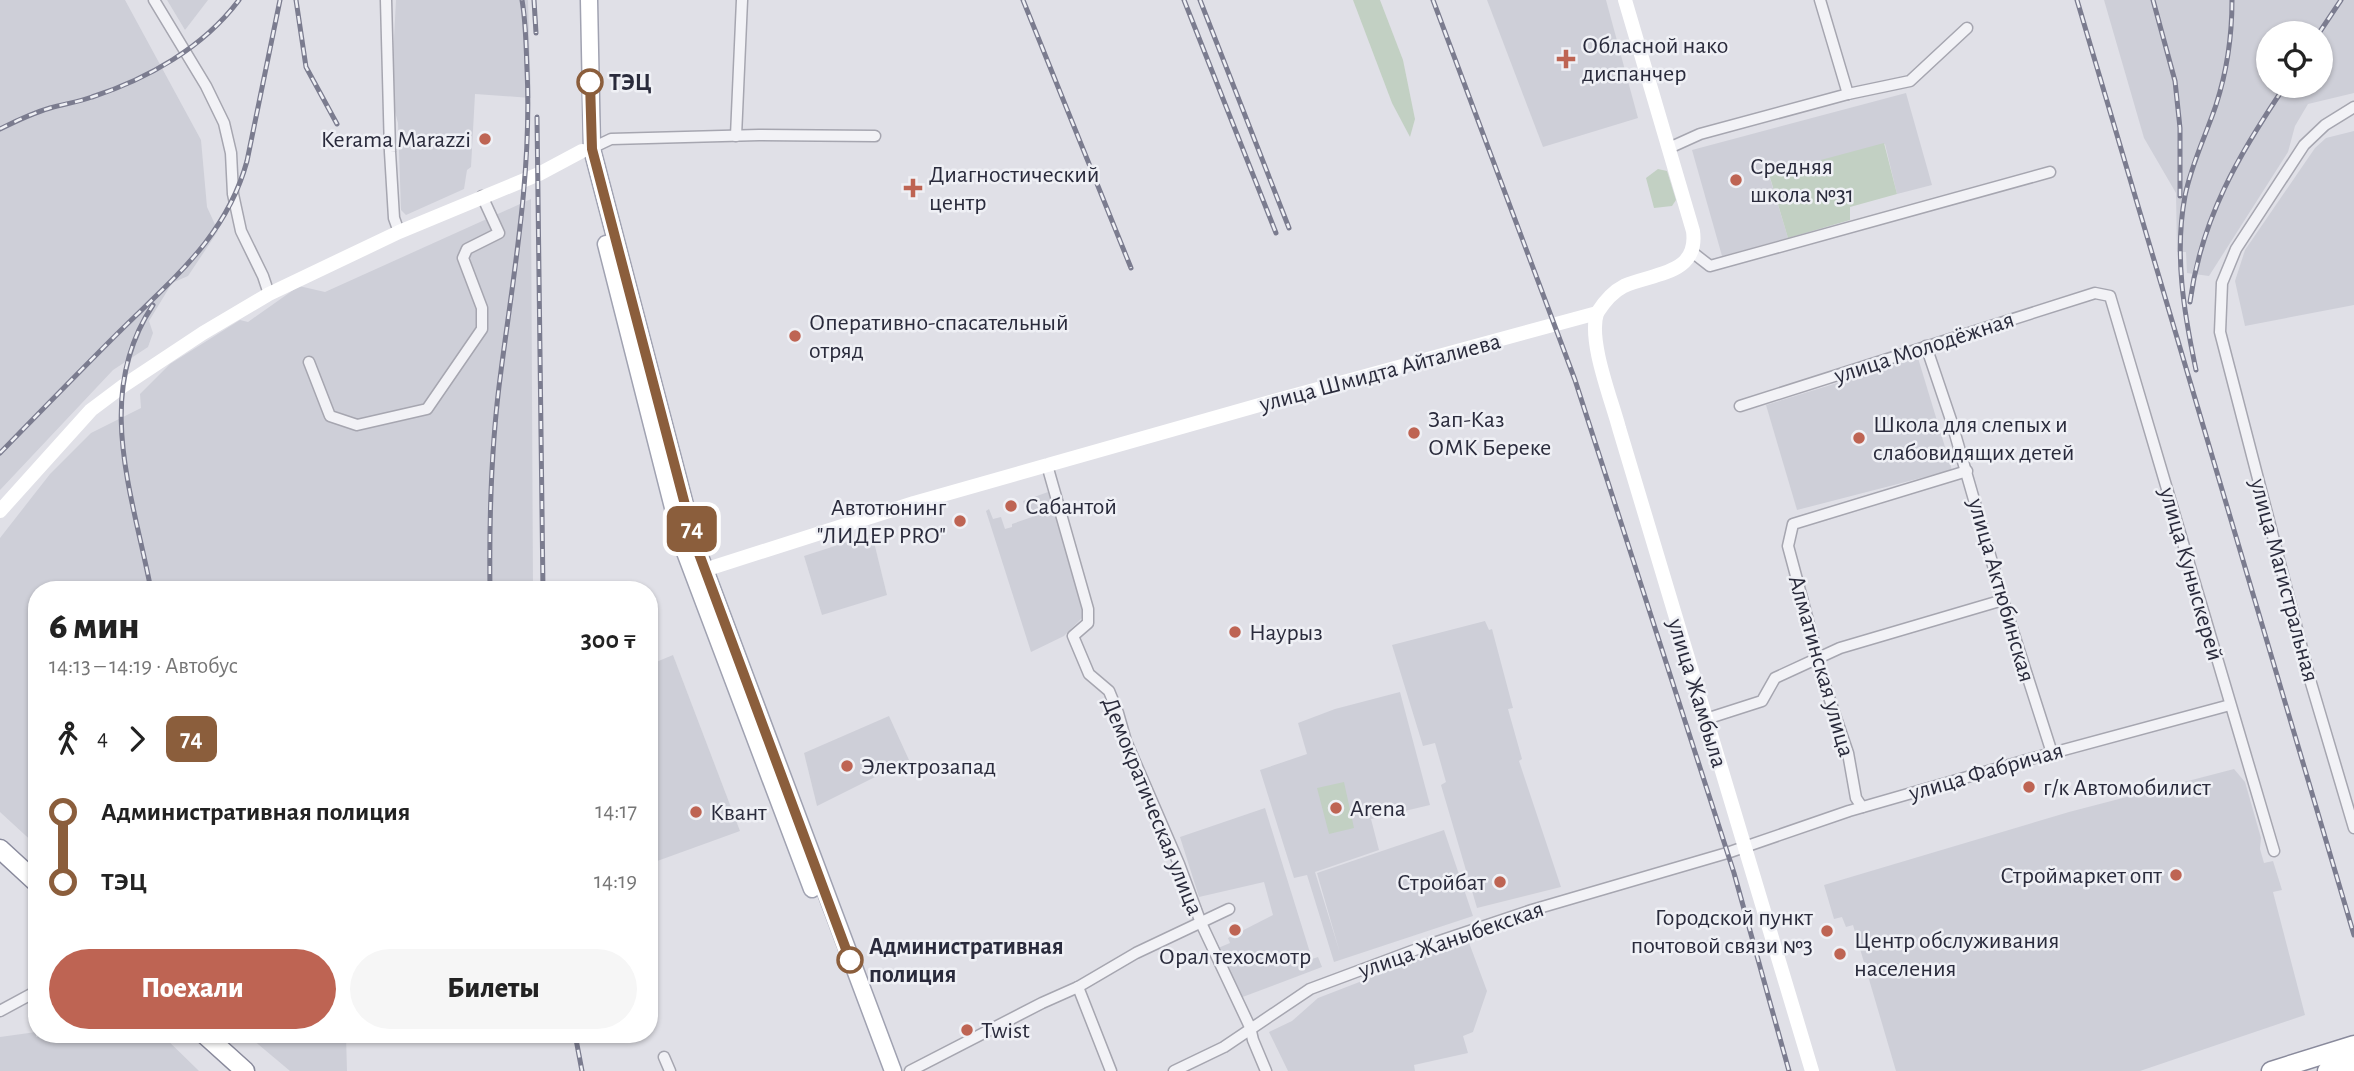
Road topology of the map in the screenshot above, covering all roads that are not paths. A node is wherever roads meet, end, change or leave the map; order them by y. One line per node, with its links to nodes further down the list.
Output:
1 (154, 0): 19 (street)
2 (386, 0): 17 (street)
3 (581, 0): 14 (main road)
4 (589, 0): 14 (main road)
5 (742, 0): 11 (street)
6 (1625, 0): 13 (street)
7 (1820, 0): 9 (street)
8 (1966, 28): 9 (street)
9 (1848, 94): 13 (street)
10 (2354, 107): 35 (street, улица Магистральная)
11 (736, 136): 12 (street); 14 (street)
12 (875, 136)
13 (1669, 148): 18 (street)
14 (587, 150): 16 (street); 28 (main road)
15 (2050, 172): 18 (street)
16 (482, 196): 17 (street); 23 (street)
17 (399, 232): 19 (street)
18 (1692, 252): 21 (street)
19 (269, 294): 27 (street)
20 (2110, 296): 22 (street, улица Молодёжная); 31 (street, улица Куныскерей)
21 (1597, 313): 25 (street, улица Шмидта Айталиева); 32 (street, улица Жамбыла)
22 (1926, 346): 24 (street, улица Молодёжная); 26 (street, улица Актюбинская)
23 (309, 362)
24 (1740, 406)
25 (1047, 465): 28 (street, улица Шмидта Айталиева); 41 (street, Демократическая улица)
26 (1966, 471): 29 (street, улица Актюбинская); 30 (street, Алматинская улица)
27 (0, 511)
28 (698, 572): 53 (main road); 54 (main road)
29 (2003, 600): 30 (street); 33 (street, улица Актюбинская)
30 (1816, 659): 32 (street); 34 (street, Алматинская улица)
31 (2230, 705): 33 (street, улица Фабричая); 38 (street, улица Куныскерей)
32 (1706, 719): 36 (street, улица Жамбыла)
33 (2052, 753): 34 (street, улица Фабричая)
34 (1862, 807): 36 (street, улица Фабричая)
35 (2354, 828)
36 (1745, 846): 45 (street, улица Жаныбекская); 59 (street, улица Жамбыла)
37 (0, 849): 39 (highway)
38 (2274, 851)
39 (28, 875)
40 (1229, 909): 41 (street)
41 (1201, 923): 42 (street); 45 (street, Демократическая улица)
42 (1078, 987): 55 (street); 56 (street)
43 (28, 996): 44 (street)
44 (0, 1011)
45 (1250, 1027): 57 (street, улица Жаныбекская); 58 (street, Демократическая улица)
46 (214, 1043): 51 (highway)
47 (2354, 1045): 50 (highway)
48 (664, 1057): 52 (street)
49 (2354, 1063): 50 (highway)
50 (2322, 1064): 60 (highway)
51 (245, 1071)
52 (670, 1071)
53 (881, 1071)
54 (892, 1071)
55 (911, 1071)
56 (1111, 1071)
57 (1174, 1071)
58 (1266, 1071)
59 (1812, 1071)
60 (2271, 1071)

